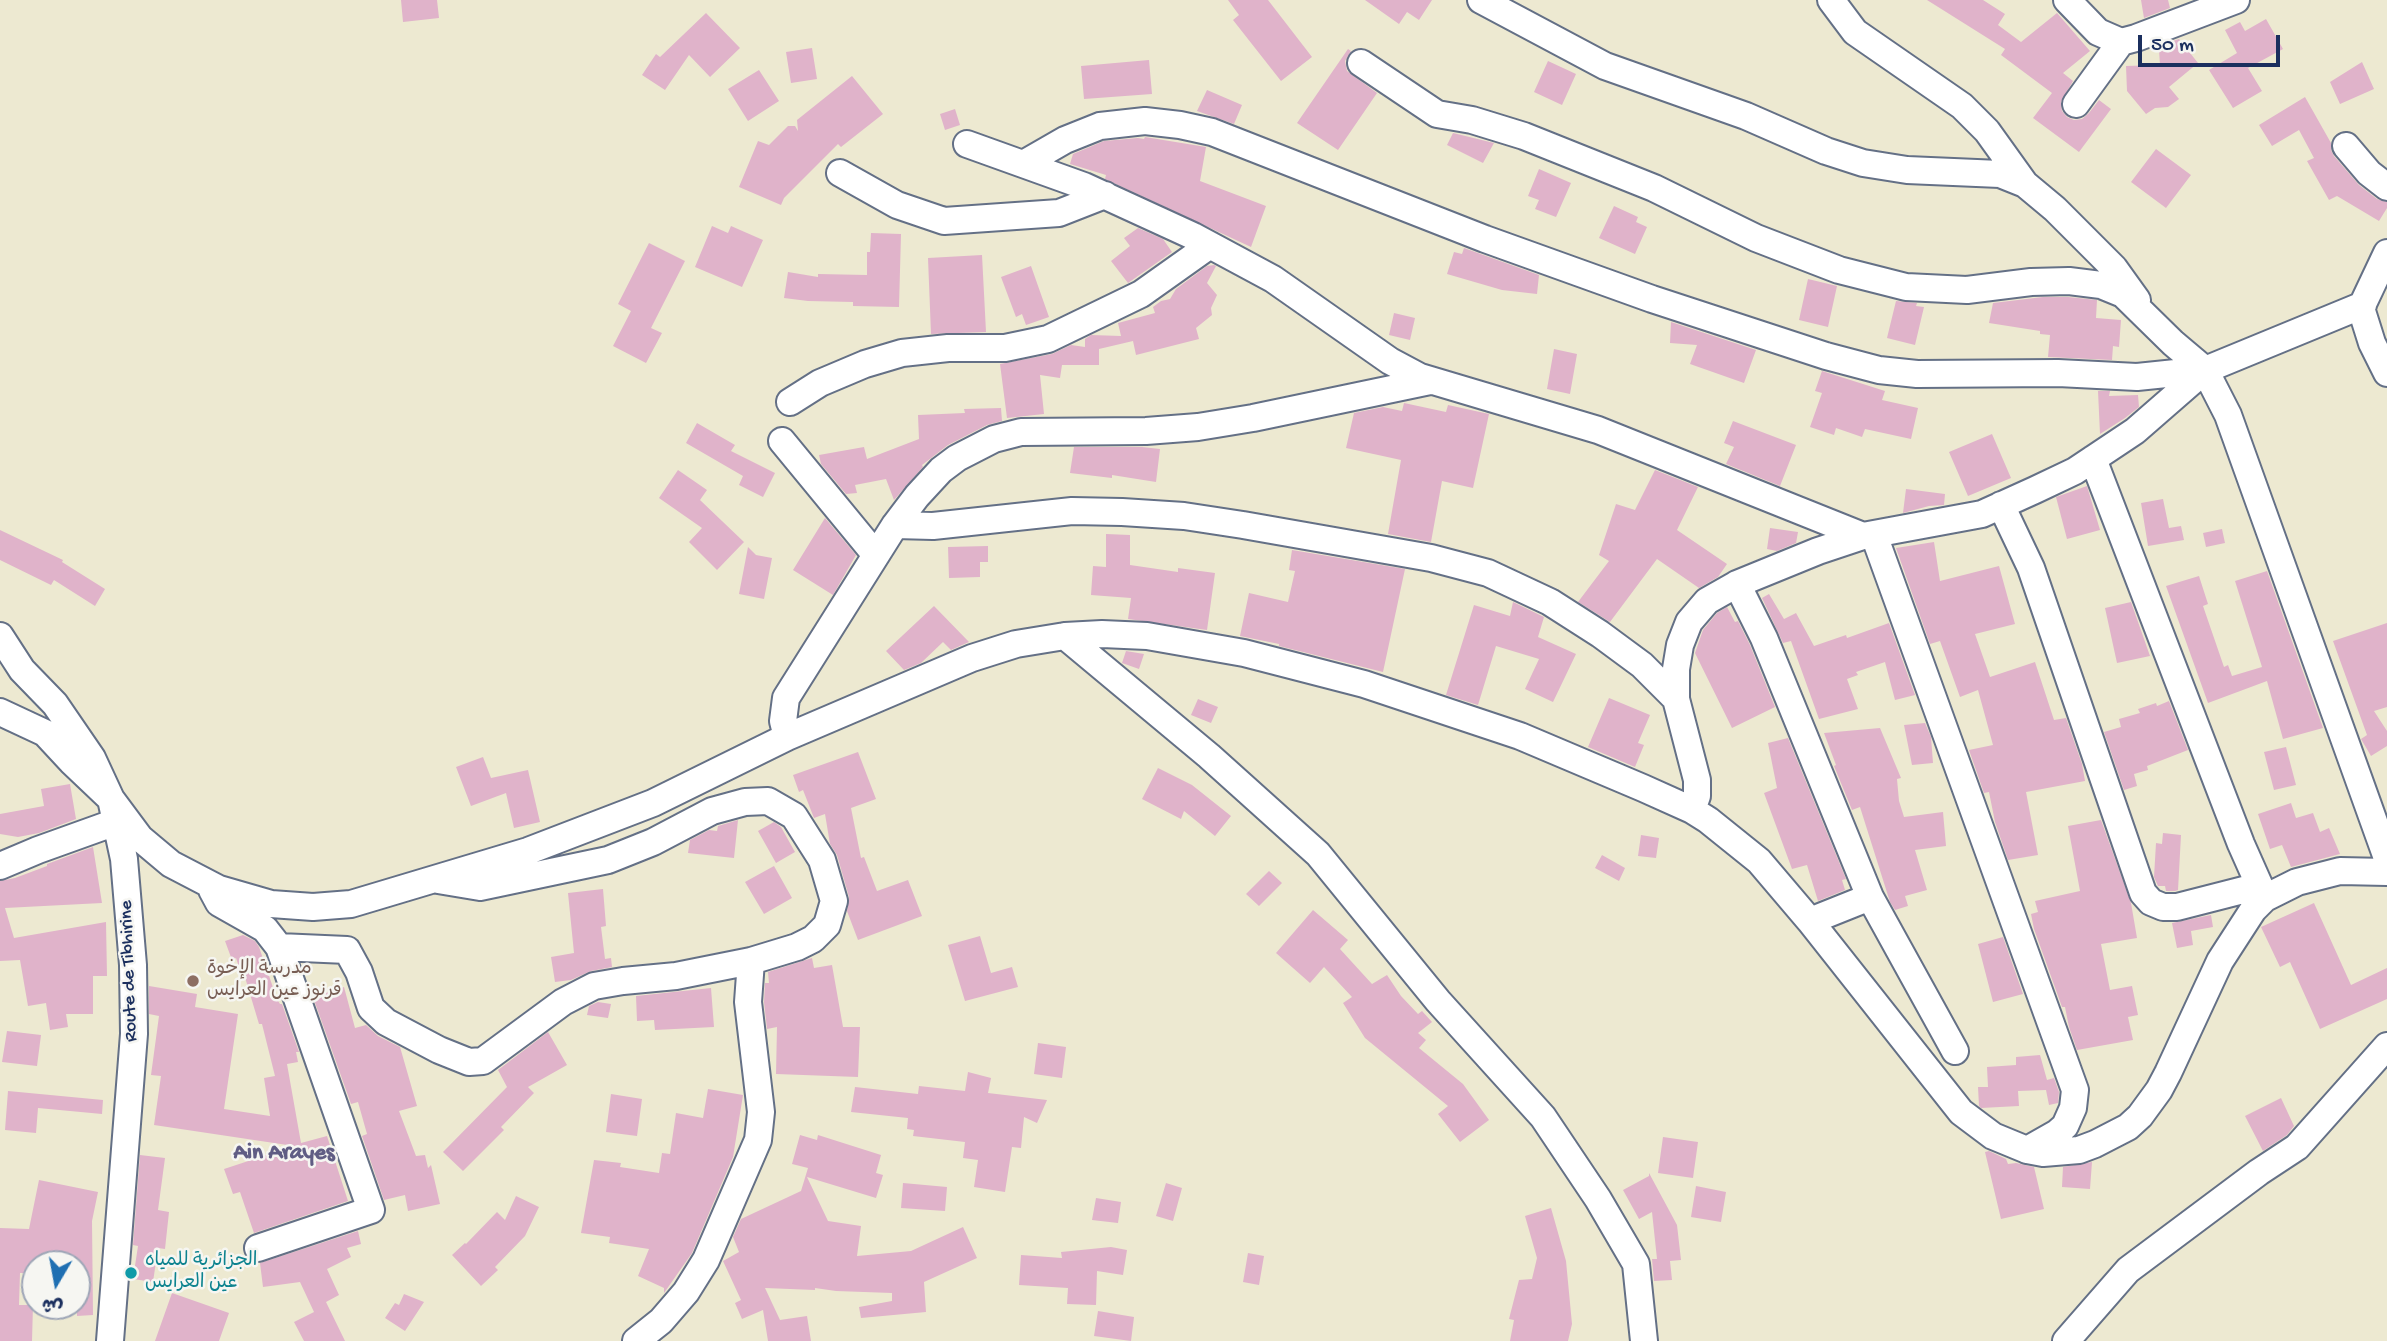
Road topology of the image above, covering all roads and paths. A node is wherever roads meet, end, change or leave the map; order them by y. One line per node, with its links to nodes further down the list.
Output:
1 (1481, 0): 12 (street)
2 (1831, 0): 12 (street)
3 (2067, 0): 5 (street)
4 (2236, 0): 5 (street)
5 (2121, 42): 7 (street)
6 (1361, 63): 18 (street)
7 (2076, 104)
8 (967, 144): 10 (street)
9 (2346, 146): 13 (street)
10 (1025, 163): 14 (street); 19 (street)
11 (840, 173): 14 (street)
12 (2025, 184): 18 (street)
13 (2387, 187)
14 (1105, 195): 15 (street)
15 (1210, 245): 21 (street); 22 (street)
16 (2387, 253): 17 (street)
17 (2362, 305): 19 (street); 20 (street)
18 (2148, 319): 19 (street)
19 (2205, 370): 24 (street); 37 (street)
20 (2387, 373)
21 (1430, 381): 26 (street); 27 (street)
22 (790, 402)
23 (782, 440): 28 (street)
24 (2093, 458): 25 (street); 42 (street)
25 (2001, 505): 27 (street); 42 (street)
26 (895, 525): 28 (street); 32 (street)
27 (1868, 536): 29 (street); 49 (street)
28 (875, 554): 34 (street)
29 (1737, 584): 32 (street); 43 (street)
30 (0, 636): 35 (street, Route de Tibhirine)
31 (1065, 636): 34 (street); 36 (street); 53 (street)
32 (1676, 699): 36 (street)
33 (0, 712): 35 (street)
34 (788, 737): 40 (street)
35 (114, 810): 38 (street); 41 (street); 51 (street, Route de Tibhirine)
36 (1692, 810): 44 (street)
37 (2387, 858)
38 (0, 866)
39 (2387, 872): 42 (street)
40 (432, 879): 41 (street); 46 (street)
41 (211, 885): 45 (street)
42 (2262, 892): 49 (street)
43 (1870, 897): 44 (street); 48 (street)
44 (1810, 921): 49 (street)
45 (279, 947): 46 (street); 50 (street)
46 (751, 961): 52 (street)
47 (2387, 1045): 54 (street)
48 (1955, 1051)
49 (2027, 1150)
50 (258, 1248)
51 (105, 1339)
52 (636, 1341)
53 (1644, 1341)
54 (2066, 1341)

